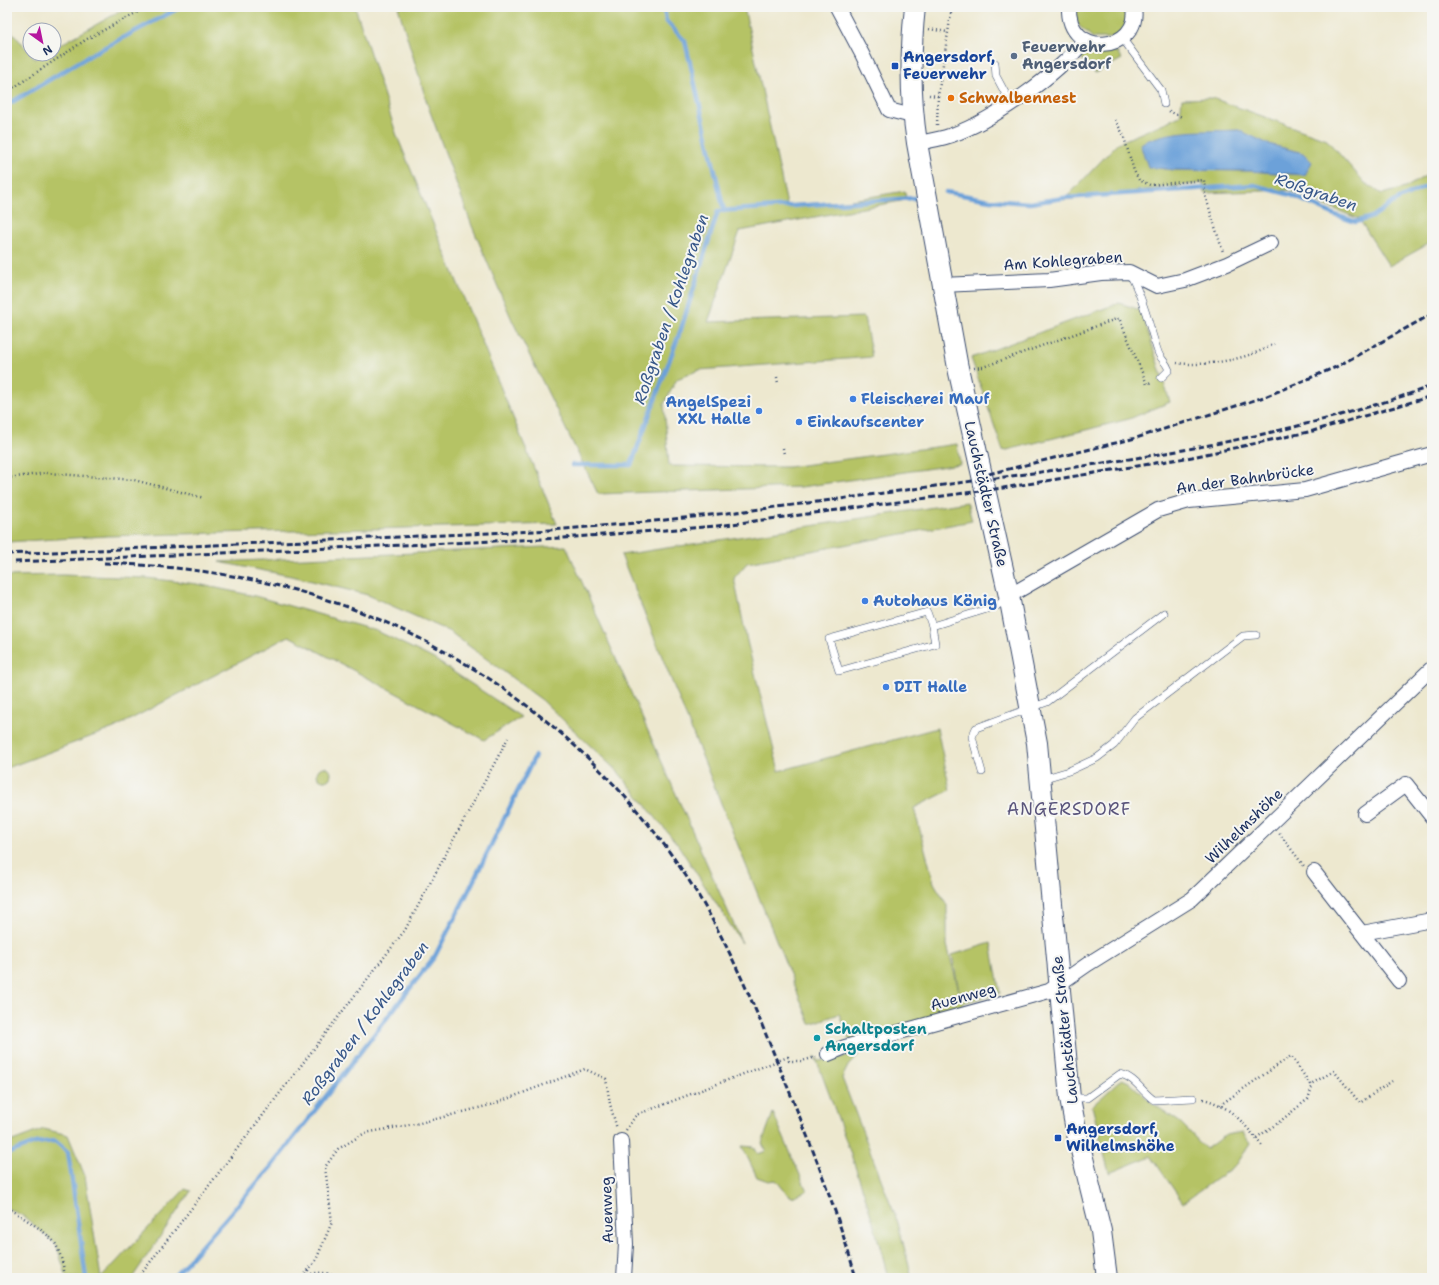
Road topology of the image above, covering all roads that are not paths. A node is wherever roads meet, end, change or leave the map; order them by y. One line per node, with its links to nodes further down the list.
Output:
1 (837, 7): 10 (street)
2 (915, 7): 10 (main road, Lauchstädter Straße)
3 (1069, 7): 6 (street)
4 (1134, 7): 5 (street)
5 (1122, 38): 6 (street); 9 (lane)
6 (1085, 40): 8 (street)
7 (995, 63): 8 (lane)
8 (1011, 104): 11 (street)
9 (1164, 104)
10 (912, 116): 11 (main road, Lauchstädter Straße)
11 (916, 144): 14 (main road, Lauchstädter Straße)
12 (1271, 243): 13 (street, Am Kohlegraben)
13 (1129, 272): 14 (street, Am Kohlegraben); 15 (lane)
14 (942, 286): 17 (main road, Lauchstädter Straße)
15 (1161, 378)
16 (1432, 454): 17 (street, An der Bahnbrücke)
17 (1009, 596): 19 (lane); 22 (main road, Lauchstädter Straße)
18 (1164, 613): 22 (lane)
19 (932, 626): 19 (lane)
20 (1256, 634): 24 (lane)
21 (1432, 668): 31 (street, Wilhelmshöhe)
22 (1031, 707): 23 (lane); 24 (main road, Lauchstädter Straße)
23 (982, 772)
24 (1042, 779): 31 (main road, Lauchstädter Straße)
25 (1365, 814): 26 (street)
26 (1432, 818)
27 (1314, 872): 29 (street)
28 (1432, 920): 29 (street)
29 (1362, 933): 30 (street)
30 (1399, 981)
31 (1059, 984): 32 (street, Auenweg); 33 (main road, Lauchstädter Straße)
32 (828, 1054)
33 (1070, 1098): 34 (lane); 37 (main road, Lauchstädter Straße)
34 (1193, 1098)
35 (621, 1141): 36 (street, Auenweg)
36 (624, 1278)
37 (1107, 1278)

